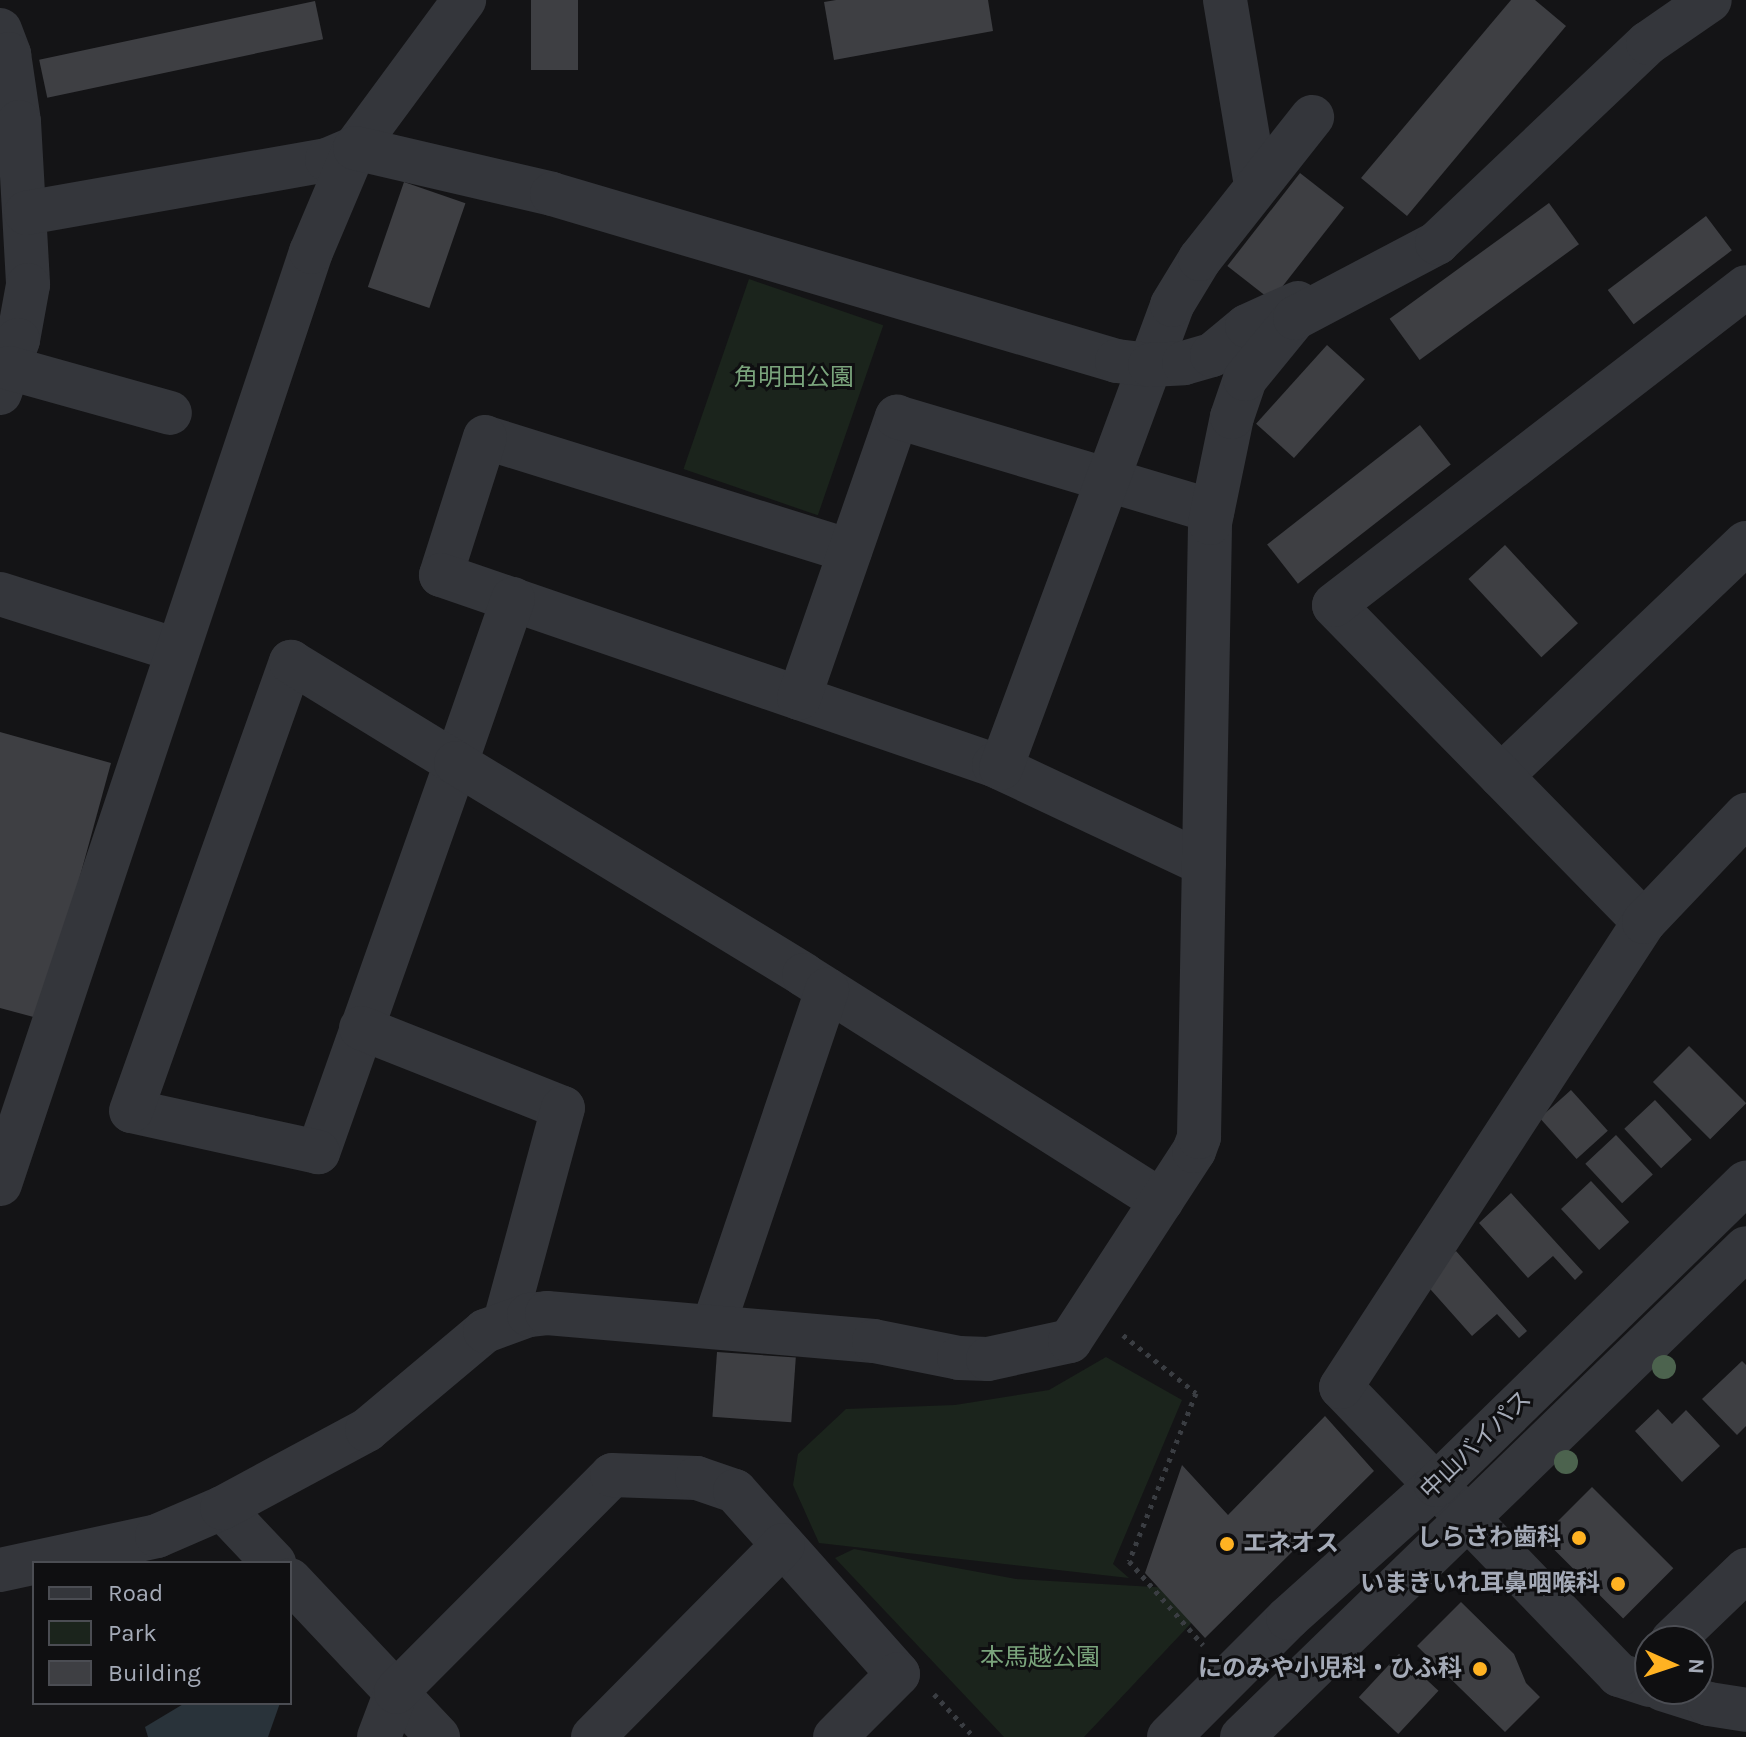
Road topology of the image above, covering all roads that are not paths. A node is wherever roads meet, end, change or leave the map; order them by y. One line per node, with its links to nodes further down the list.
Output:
1 (464, 0): 6 (street)
2 (1225, 0): 7 (street)
3 (1710, 0): 10 (street)
4 (0, 30): 8 (street)
5 (1312, 117): 7 (street)
6 (355, 148): 8 (street); 11 (street); 20 (street)
7 (1256, 185): 11 (street)
8 (26, 213): 12 (street)
9 (1746, 287): 24 (street)
10 (1332, 299): 11 (street); 15 (street)
11 (1150, 365): 14 (street)
12 (5, 380): 13 (street)
13 (170, 413)
14 (1108, 480): 15 (street); 17 (street); 23 (street)
15 (1212, 511): 26 (street)
16 (1746, 543): 24 (street)
17 (850, 551): 19 (street); 21 (street)
18 (0, 594): 20 (street)
19 (513, 599): 21 (street); 22 (street)
20 (177, 650): 31 (street)
21 (799, 698): 23 (street)
22 (456, 763): 28 (street); 29 (street); 29 (street)
23 (1001, 768): 26 (street)
24 (1501, 776): 27 (street)
25 (1746, 815): 27 (street)
26 (1204, 864): 32 (street)
27 (1644, 922): 36 (street)
28 (827, 990): 32 (street); 35 (street)
29 (361, 1028): 34 (street)
30 (1746, 1183): 36 (street, 中山バイパス)
31 (0, 1184)
32 (1161, 1201): 35 (street)
33 (1746, 1248): 38 (street, 中山バイパス)
34 (505, 1322): 35 (street); 37 (street)
35 (713, 1327)
36 (1436, 1485): 38 (street); 55 (street, 中山バイパス)
37 (222, 1508): 40 (street); 41 (street)
38 (1468, 1519): 47 (street); 56 (street, 中山バイパス)
39 (783, 1545): 48 (street); 53 (street); 54 (street)
40 (42, 1561)
41 (272, 1561)
42 (32, 1563): 43 (street)
43 (0, 1570)
44 (1746, 1570): 46 (street)
45 (292, 1582): 48 (street)
46 (1689, 1625)
47 (1634, 1677)
48 (396, 1692): 51 (street); 52 (street)
49 (1714, 1705): 50 (street)
50 (1746, 1710)
51 (379, 1737)
52 (438, 1737)
53 (593, 1737)
54 (835, 1737)
55 (1169, 1737)
56 (1242, 1737)

